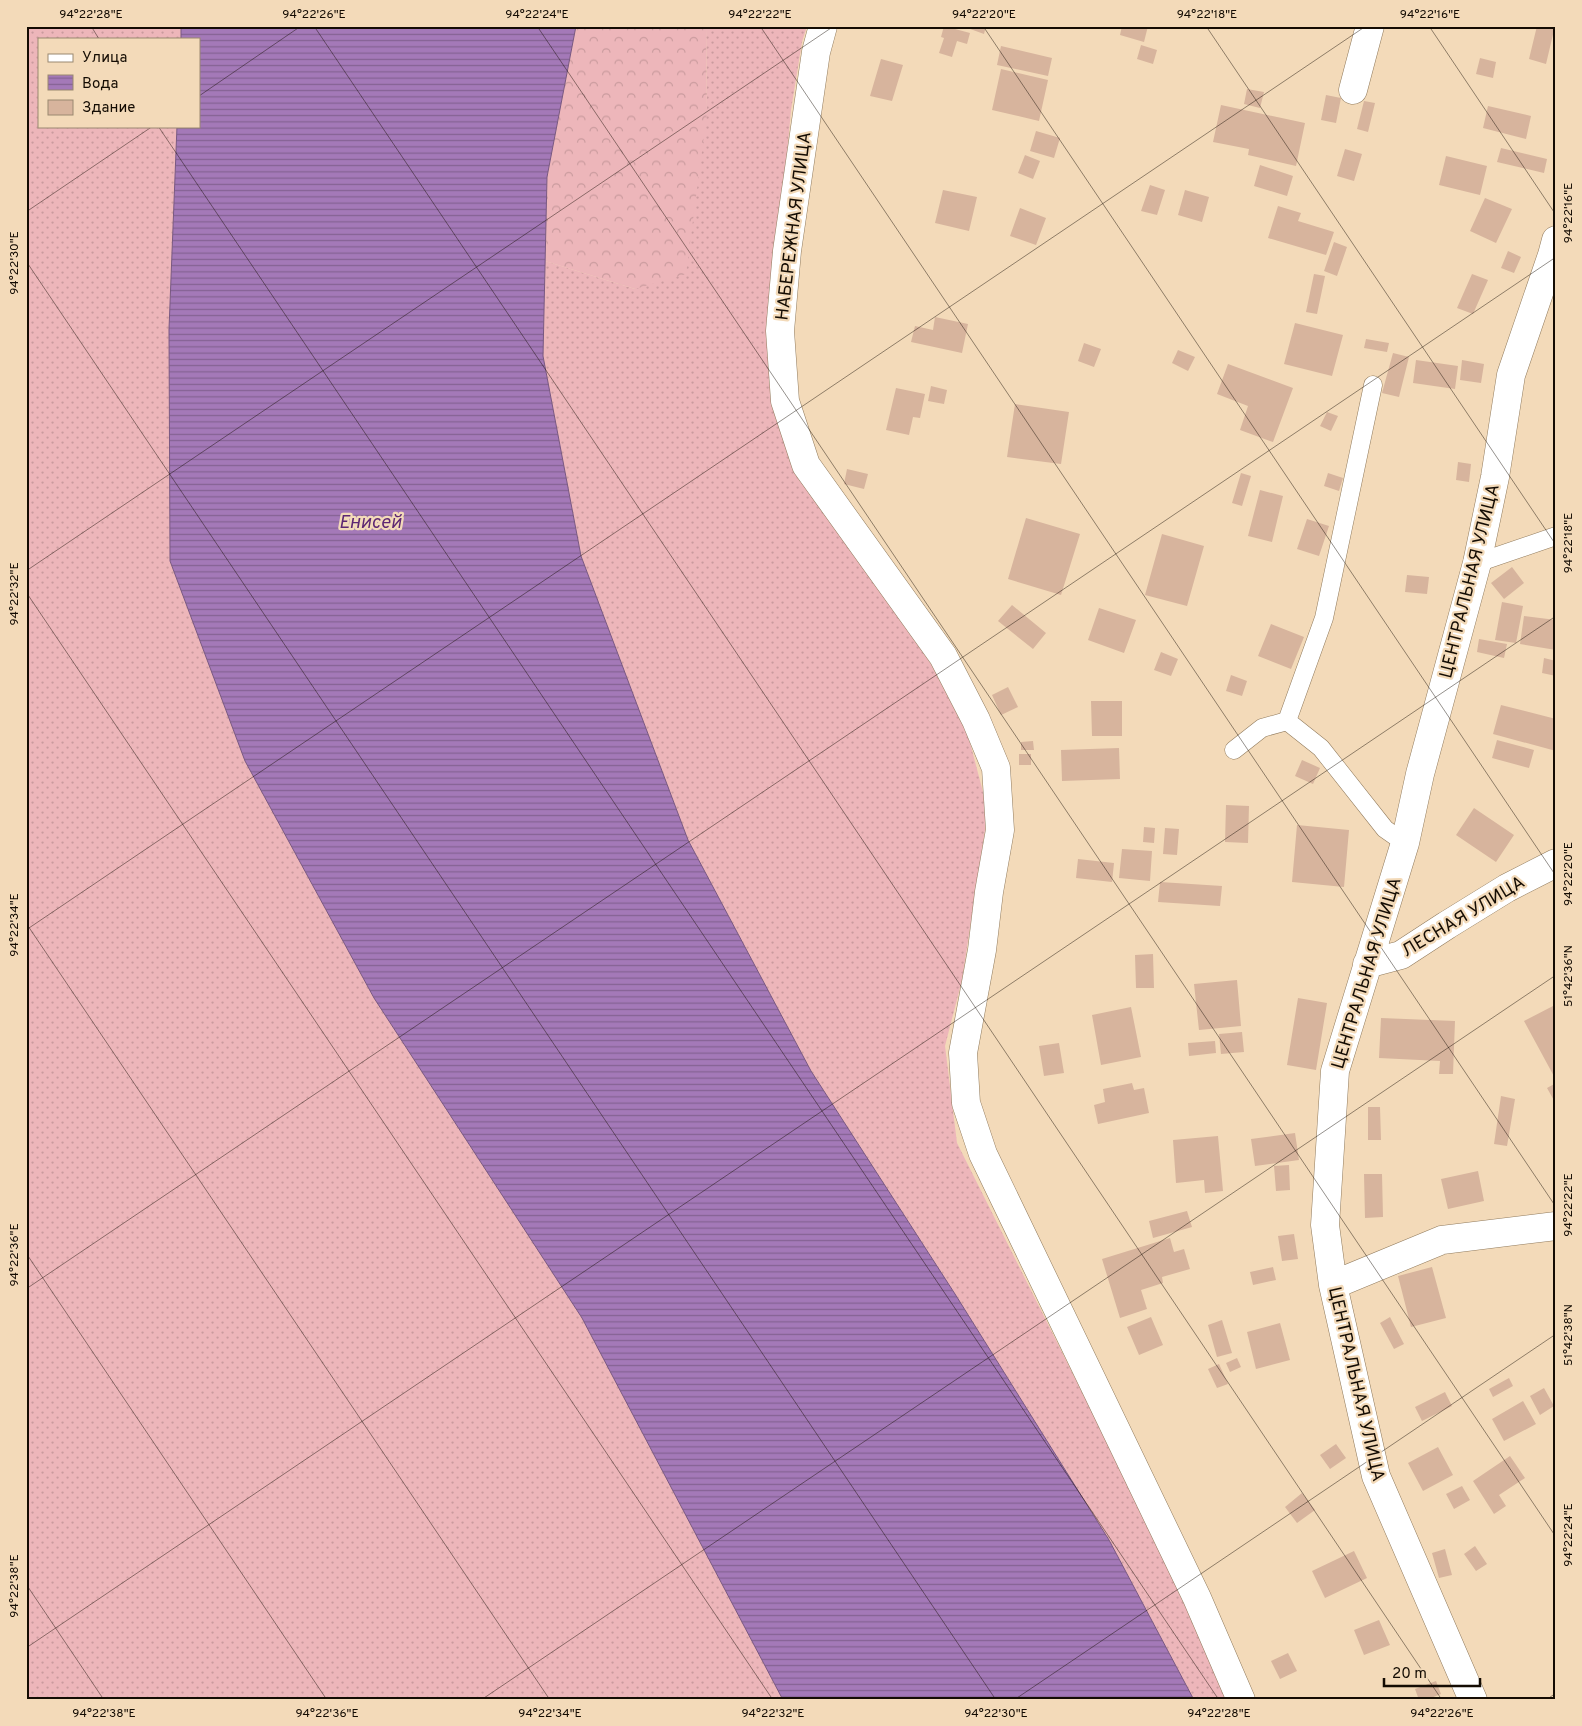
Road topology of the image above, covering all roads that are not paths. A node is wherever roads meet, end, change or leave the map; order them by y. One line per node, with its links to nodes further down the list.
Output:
1 (823, 26): 15 (street, НАБЕРЕЖНАЯ УЛИЦА)
2 (1370, 26): 3 (street)
3 (1353, 90)
4 (1556, 240): 7 (street, ЦЕНТРАЛЬНАЯ УЛИЦА)
5 (1374, 385): 8 (lane)
6 (1556, 536): 7 (lane)
7 (1477, 563): 10 (street, ЦЕНТРАЛЬНАЯ УЛИЦА)
8 (1287, 721): 9 (lane); 10 (lane)
9 (1234, 750)
10 (1404, 843): 12 (street, ЦЕНТРАЛЬНАЯ УЛИЦА)
11 (1556, 863): 12 (street, ЛЕСНАЯ УЛИЦА)
12 (1368, 964): 14 (street, ЦЕНТРАЛЬНАЯ УЛИЦА)
13 (1556, 1226): 14 (street)
14 (1333, 1285): 16 (street, ЦЕНТРАЛЬНАЯ УЛИЦА)
15 (1241, 1700)
16 (1473, 1700)

